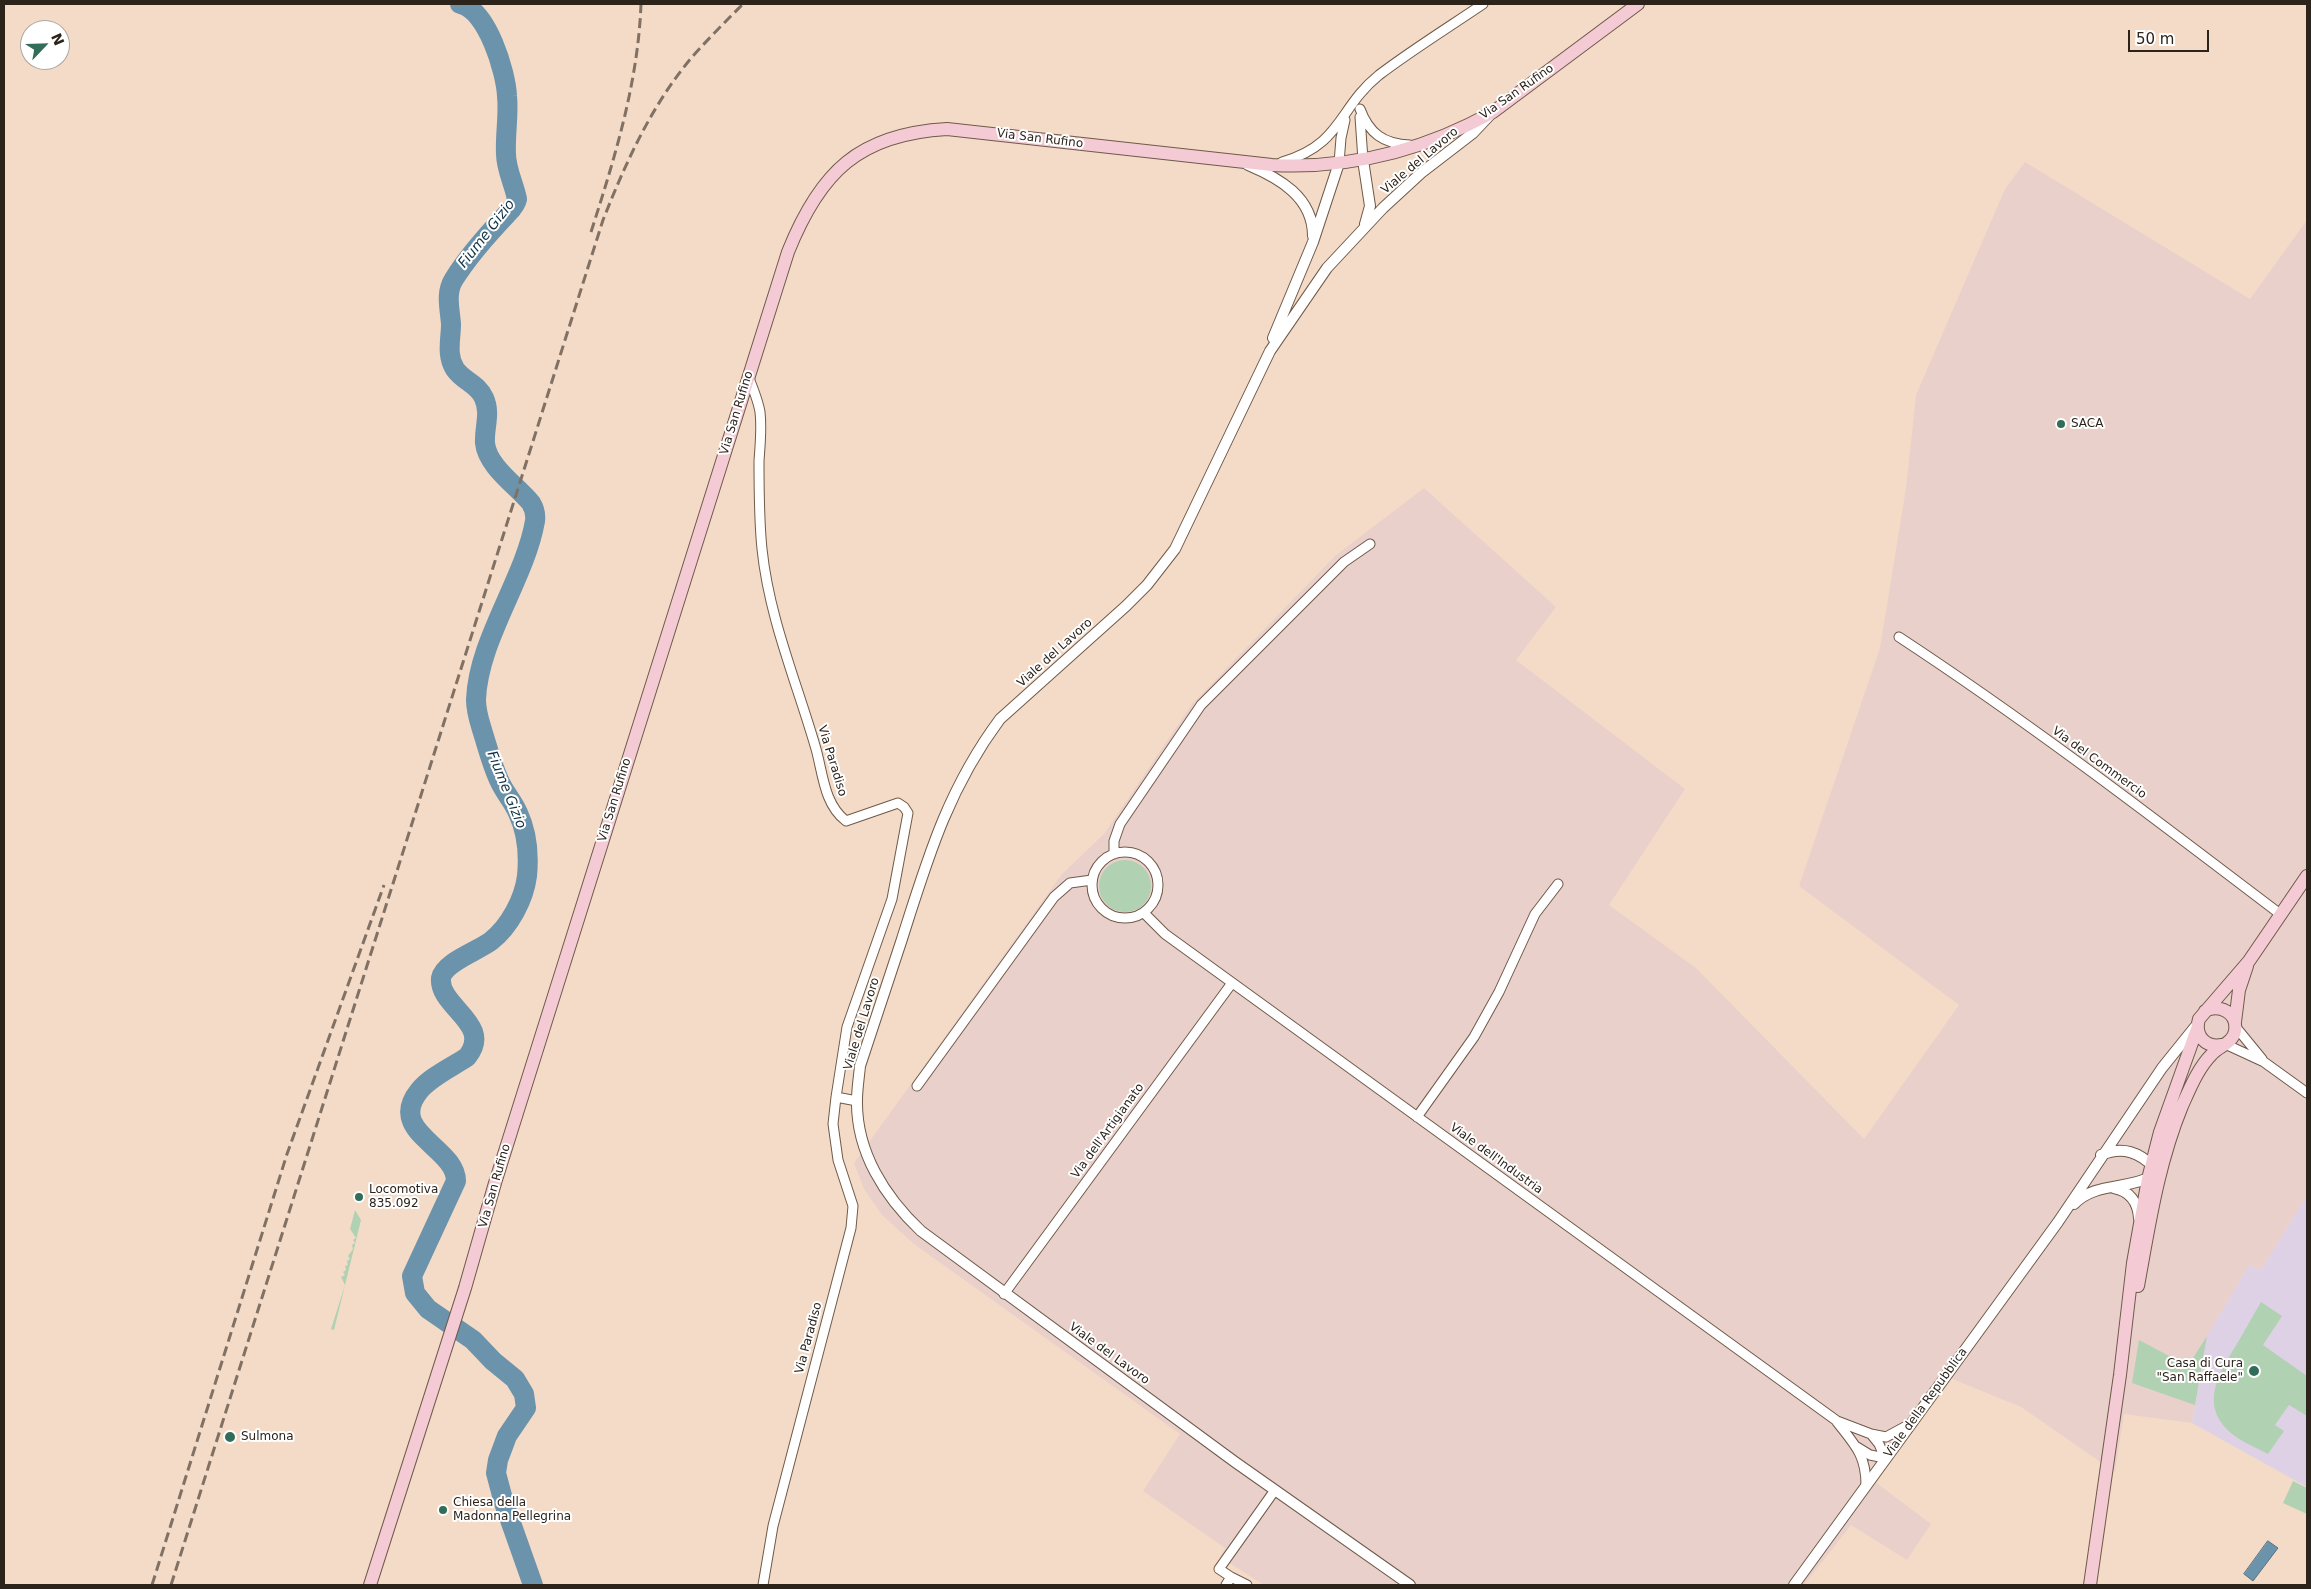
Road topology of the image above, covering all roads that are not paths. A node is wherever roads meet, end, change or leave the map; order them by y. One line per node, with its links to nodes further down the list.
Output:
1 (1483, 4): 3 (street)
2 (1638, 4): 6 (main road, Via San Rufino)
3 (1362, 92): 4 (street); 5 (street)
4 (1360, 109): 7 (street); 8 (street)
5 (1349, 110): 10 (street); 11 (street)
6 (1493, 112): 7 (main road, Via San Rufino); 12 (street, Viale del Lavoro)
7 (1422, 144): 8 (main road, Via San Rufino)
8 (1363, 160): 10 (main road, Via San Rufino); 12 (street, Viale del Lavoro)
9 (1243, 162): 11 (main road, Via San Rufino); 13 (street); 15 (main road, Via San Rufino)
10 (1339, 163): 11 (main road, Via San Rufino); 13 (street, Viale del Lavoro)
11 (1272, 165)
12 (1362, 229): 14 (street, Viale del Lavoro)
13 (1313, 242): 14 (street, Viale del Lavoro)
14 (1270, 351): 34 (street, Viale del Lavoro)
15 (748, 376): 33 (street, Via Paradiso); 52 (main road, Via San Rufino)
16 (1370, 544): 18 (street)
17 (1899, 637): 23 (street, Via del Commercio)
18 (1114, 854): 20 (street); 22 (street)
19 (2307, 876): 23 (main road)
20 (1092, 880): 22 (street); 31 (street)
21 (1558, 884): 35 (street)
22 (1144, 913): 25 (street, Viale dell'Industria)
23 (2280, 914): 24 (main road)
24 (2248, 961): 26 (main road); 27 (main road)
25 (1232, 983): 35 (street, Viale dell'Industria); 42 (street, Via dell'Artigianato)
26 (2205, 1011): 27 (main road); 28 (main road)
27 (2235, 1024): 29 (main road); 30 (street)
28 (2197, 1027): 29 (main road); 36 (street, Viale della Repubblica); 37 (main road)
29 (2224, 1045): 30 (street); 37 (main road)
30 (2264, 1062): 32 (street)
31 (917, 1086)
32 (2307, 1093)
33 (836, 1097): 34 (street); 53 (street, Via Paradiso)
34 (857, 1101): 42 (street, Viale del Lavoro)
35 (1417, 1117): 44 (street, Viale dell'Industria)
36 (2101, 1155): 37 (street); 40 (street, Viale della Repubblica)
37 (2156, 1168): 38 (main road); 43 (main road)
38 (2148, 1179): 39 (street, Viale della Repubblica); 41 (main road)
39 (2108, 1187): 40 (street, Viale della Repubblica); 41 (street)
40 (2058, 1222): 45 (street, Viale della Repubblica)
41 (2140, 1222): 43 (main road)
42 (1004, 1294): 50 (street, Viale del Lavoro)
43 (2120, 1375): 57 (main road)
44 (1837, 1421): 46 (street, Viale dell'Industria); 47 (street, Viale dell'Industria)
45 (1910, 1424): 46 (street, Viale dell'Industria); 48 (street, Viale della Repubblica)
46 (1871, 1434): 48 (street)
47 (1855, 1445): 48 (street, Viale dell'Industria); 49 (street, Viale dell'Industria)
48 (1885, 1458): 49 (street, Viale della Repubblica)
49 (1866, 1485): 56 (street, Viale della Repubblica)
50 (1275, 1490): 51 (street); 55 (street, Viale del Lavoro)
51 (1228, 1581): 54 (street)
52 (370, 1585)
53 (763, 1585)
54 (1247, 1585)
55 (1410, 1585)
56 (1794, 1585)
57 (2090, 1585)

